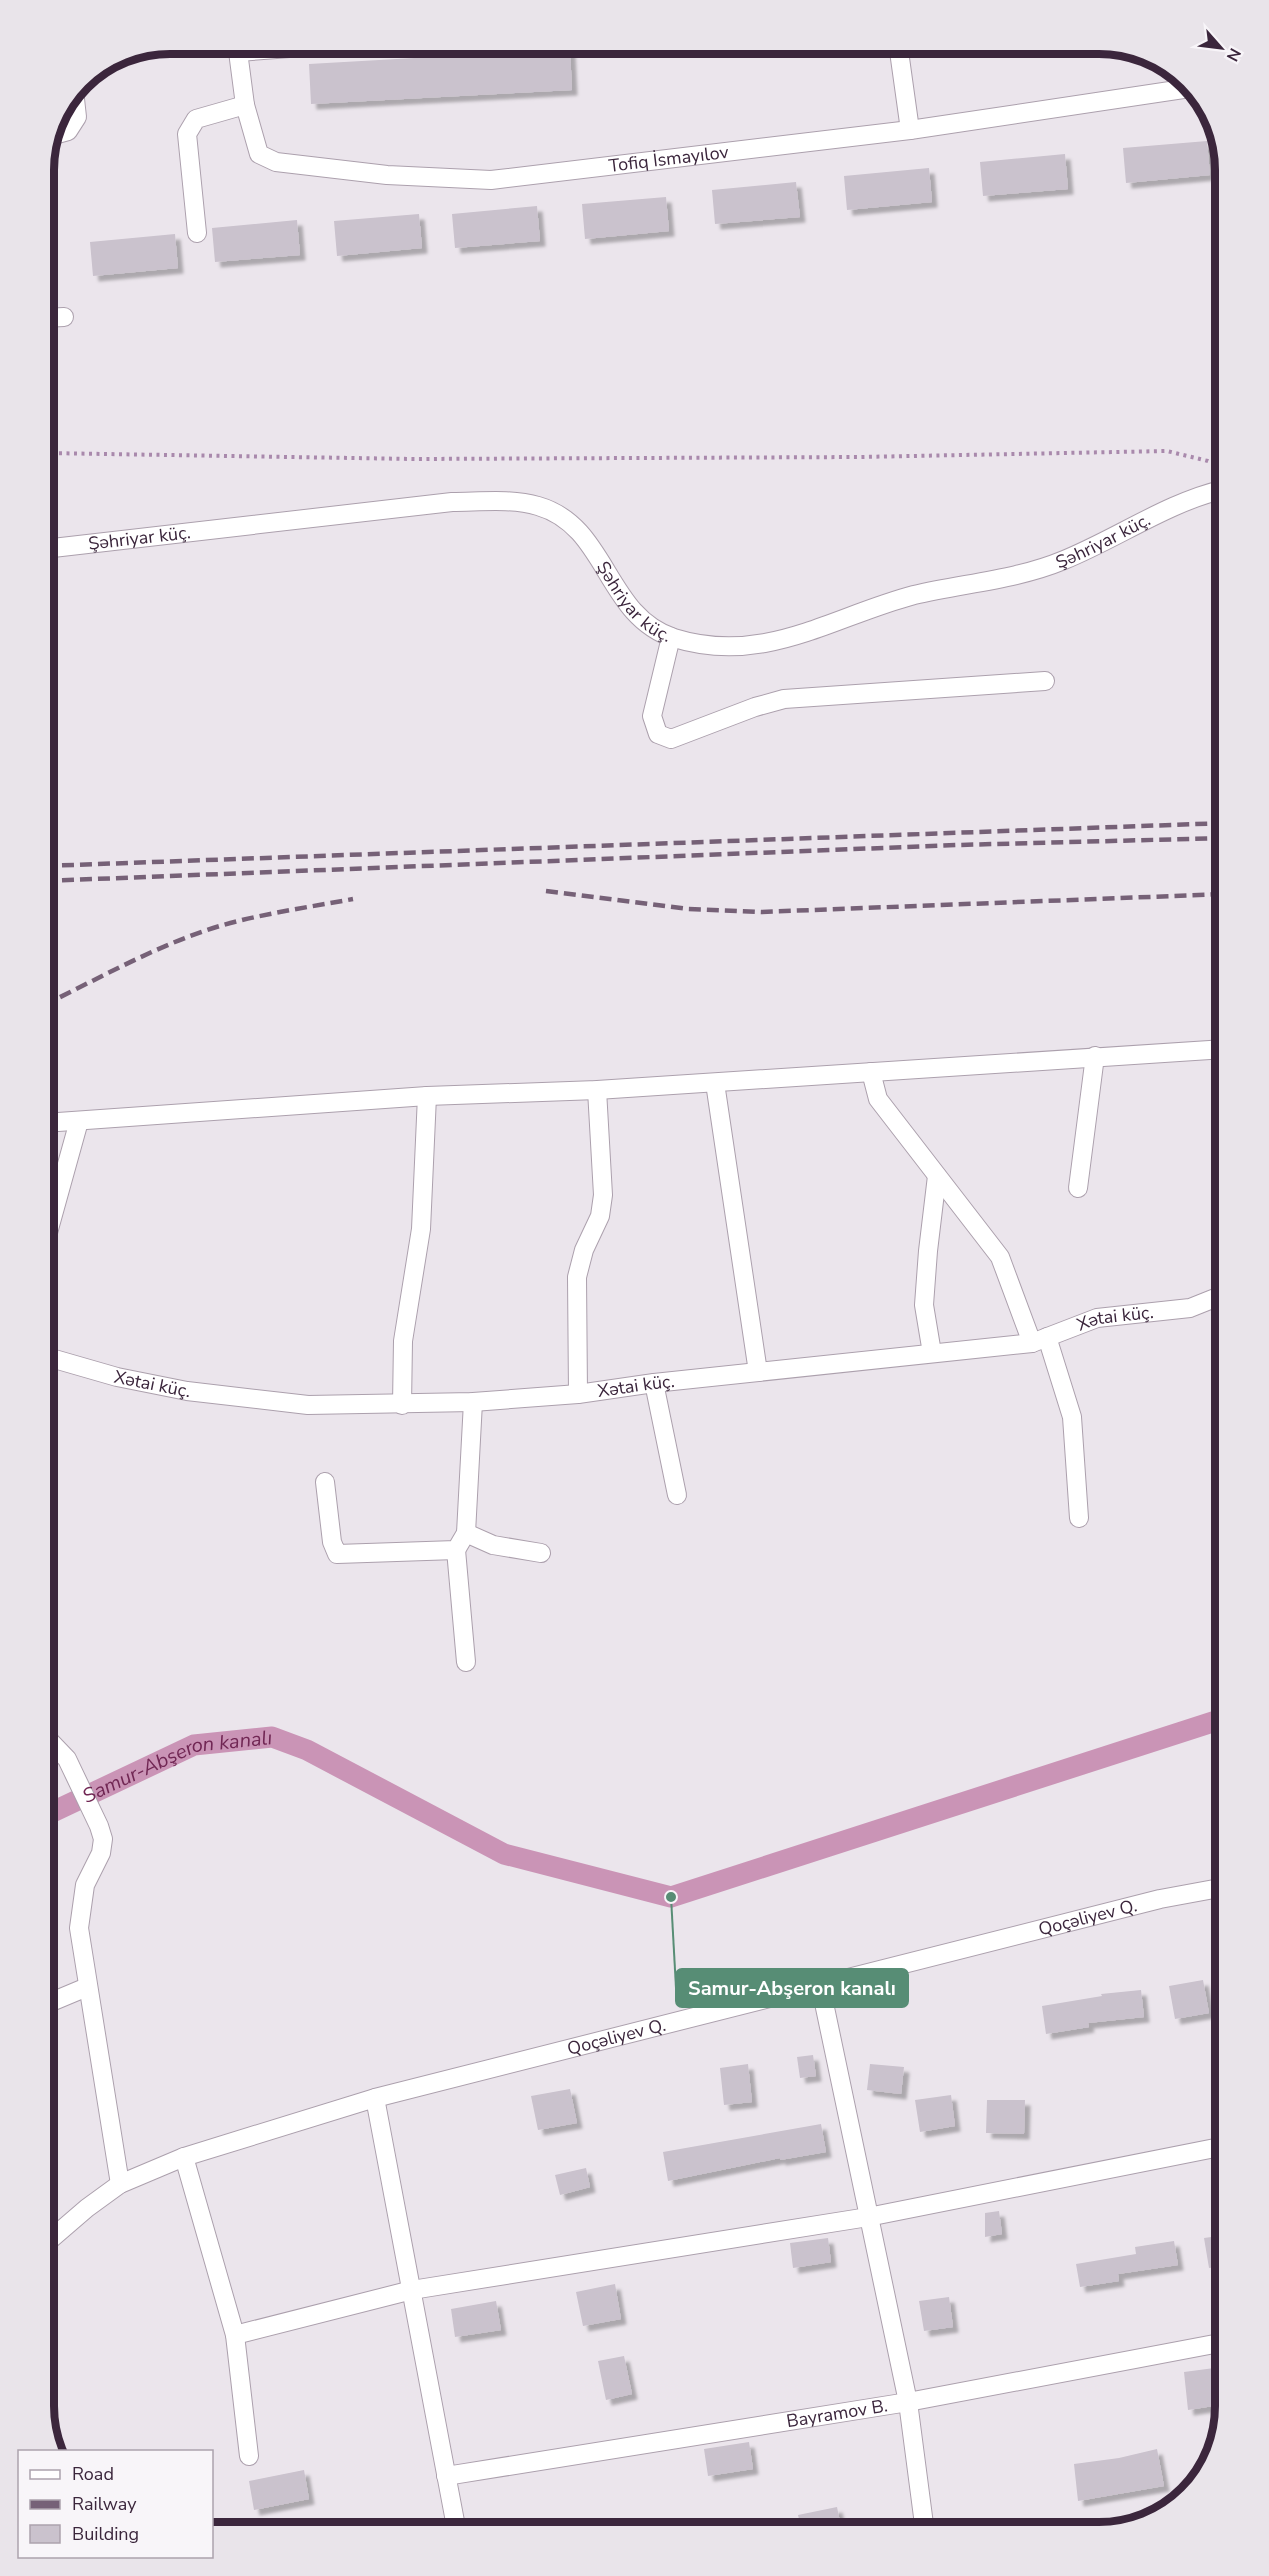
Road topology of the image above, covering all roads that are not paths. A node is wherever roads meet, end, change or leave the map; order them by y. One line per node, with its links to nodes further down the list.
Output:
1 (239, 54): 5 (street, Tofiq İsmayılov)
2 (899, 54): 6 (street)
3 (1182, 89): 6 (street, Tofiq İsmayılov)
4 (76, 104): 7 (street)
5 (245, 105): 6 (street, Tofiq İsmayılov); 8 (street)
6 (910, 130)
7 (60, 134)
8 (197, 233)
9 (64, 317): 10 (street)
10 (54, 318)
11 (1215, 493): 13 (street, Şəhriyar küç.)
12 (54, 548): 13 (street, Şəhriyar küç.)
13 (671, 637): 14 (street)
14 (1045, 681)
15 (1215, 1050): 16 (street)
16 (1095, 1056): 17 (street); 24 (street)
17 (872, 1072): 18 (street); 23 (street)
18 (715, 1083): 19 (street); 30 (street)
19 (597, 1090): 20 (street); 32 (street)
20 (427, 1096): 21 (street); 34 (street)
21 (79, 1121): 22 (street); 25 (street)
22 (54, 1122)
23 (937, 1176): 27 (street); 28 (street)
24 (1078, 1188)
25 (54, 1211)
26 (1215, 1298): 27 (street, Xətai küç.)
27 (1040, 1340): 28 (street, Xətai küç.); 37 (street)
28 (932, 1353): 30 (street, Xətai küç.)
29 (54, 1359): 34 (street, Xətai küç.)
30 (758, 1372): 31 (street, Xətai küç.)
31 (654, 1383): 32 (street, Xətai küç.); 36 (street)
32 (578, 1394): 33 (street, Xətai küç.)
33 (473, 1402): 34 (street, Xətai küç.); 38 (street)
34 (402, 1405)
35 (325, 1482): 39 (street)
36 (677, 1495)
37 (1078, 1518)
38 (466, 1533): 39 (street); 40 (street)
39 (456, 1550): 41 (street)
40 (541, 1553)
41 (466, 1662)
42 (54, 1745): 45 (street)
43 (1215, 1889): 44 (street, Qoçəliyev Q.)
44 (820, 1984): 47 (street, Qoçəliyev Q.); 51 (street)
45 (87, 1987): 46 (street); 50 (street)
46 (54, 2001)
47 (375, 2098): 49 (street, Qoçəliyev Q.); 53 (street)
48 (1215, 2148): 51 (street)
49 (184, 2157): 50 (street, Qoçəliyev Q.); 54 (street)
50 (120, 2184): 52 (street, Qoçəliyev Q.)
51 (868, 2217): 53 (street); 56 (street)
52 (54, 2238)
53 (412, 2289): 54 (street); 58 (street)
54 (235, 2335): 57 (street)
55 (1215, 2344): 56 (street, Bayramov B.)
56 (908, 2402): 58 (street, Bayramov B.); 60 (street)
57 (249, 2456)
58 (446, 2476): 59 (street)
59 (455, 2522)
60 (924, 2522)

